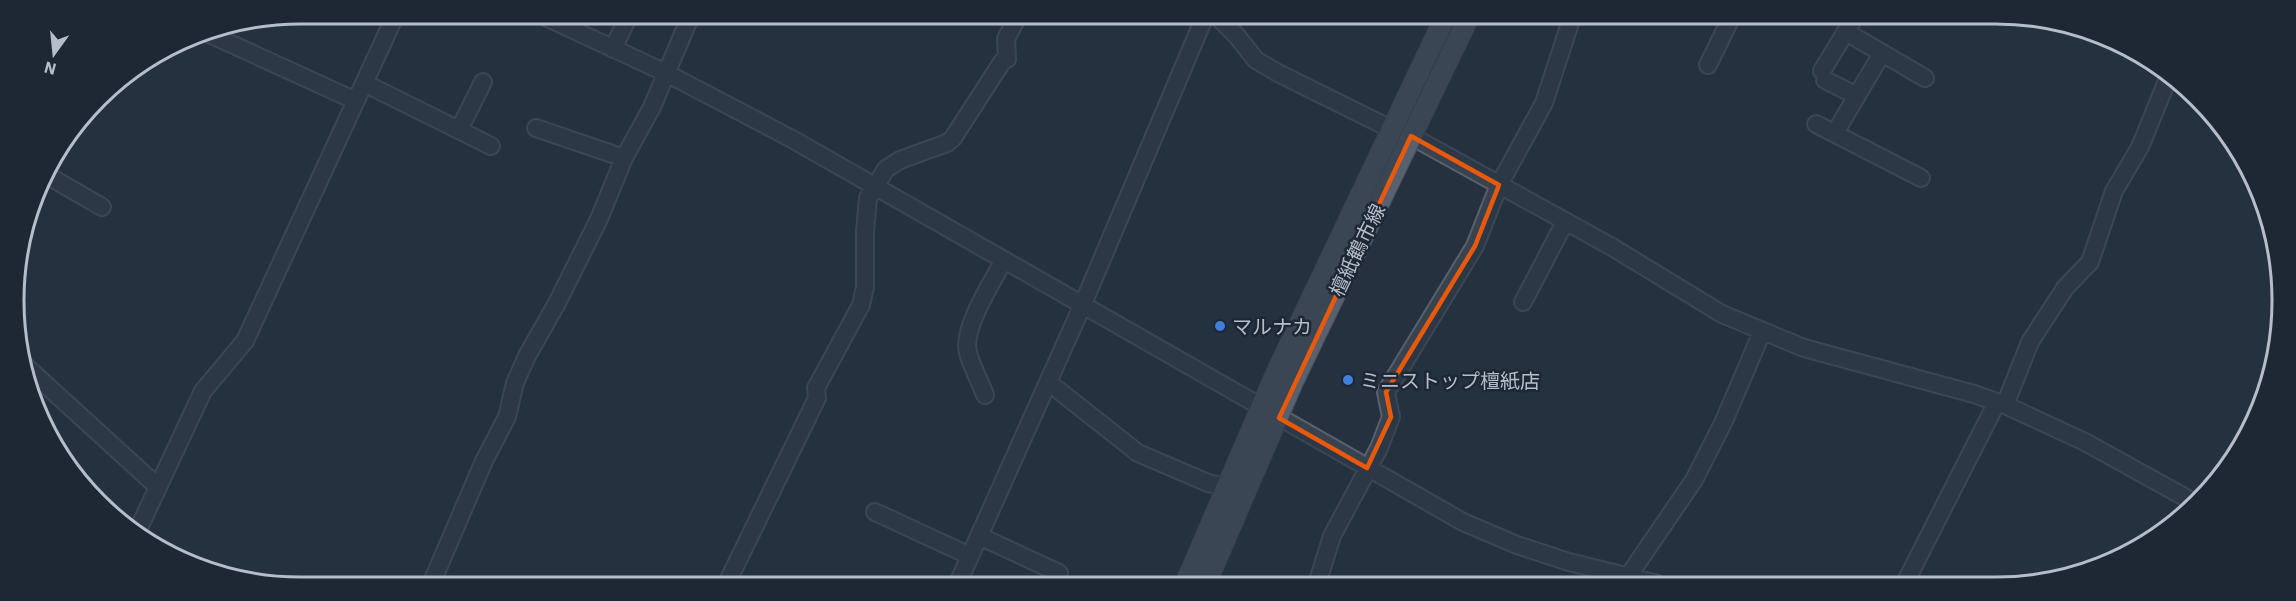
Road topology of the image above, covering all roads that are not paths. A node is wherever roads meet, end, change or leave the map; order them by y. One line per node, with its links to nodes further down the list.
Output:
1 (391, 24): 20 (street)
2 (560, 24): 14 (street)
3 (625, 24): 14 (street)
4 (688, 24): 17 (street)
5 (1014, 24): 35 (street)
6 (1202, 24): 40 (street)
7 (1225, 24): 26 (street)
8 (1442, 24): 26 (main road, 檀紙鶴市線)
9 (1466, 24): 29 (main road, 檀紙鶴市線)
10 (1570, 24): 34 (street)
11 (1728, 24): 16 (street)
12 (1850, 25): 15 (street); 22 (street)
13 (217, 37): 23 (street)
14 (613, 49): 17 (street)
15 (1882, 53): 18 (street); 22 (street)
16 (1708, 65)
17 (666, 73): 31 (street); 35 (street)
18 (1924, 78)
19 (483, 82): 27 (street)
20 (364, 83): 23 (street); 27 (street)
21 (2166, 83): 45 (street)
22 (1857, 96): 28 (street)
23 (356, 101): 48 (street)
24 (1816, 124): 28 (street)
25 (536, 128): 31 (street)
26 (1391, 129): 46 (main road, 檀紙鶴市線)
27 (459, 130): 30 (street)
28 (1835, 134): 32 (street)
29 (1412, 136): 34 (street); 46 (main road, 檀紙鶴市線)
30 (490, 146)
31 (624, 158): 56 (street)
32 (1921, 178)
33 (53, 179): 36 (street)
34 (1499, 185): 37 (street); 47 (street)
35 (875, 187): 38 (street); 57 (street)
36 (102, 207)
37 (1565, 222): 39 (street); 41 (street)
38 (1004, 260): 40 (street); 44 (street)
39 (1523, 302)
40 (1083, 304): 43 (street); 46 (street)
41 (1762, 332): 45 (street); 63 (street)
42 (33, 373): 48 (street)
43 (1048, 382): 49 (street); 53 (street)
44 (985, 395)
45 (2001, 404): 50 (street); 64 (street)
46 (1270, 413): 47 (street); 49 (main road, 檀紙鶴市線); 60 (main road, 檀紙鶴市線)
47 (1367, 468): 61 (street); 62 (street)
48 (159, 487): 52 (street)
49 (1228, 487): 59 (main road, 檀紙鶴市線)
50 (2188, 499)
51 (875, 512): 54 (street)
52 (140, 525)
53 (979, 536): 54 (street); 55 (street)
54 (970, 556): 58 (street)
55 (1059, 573)
56 (434, 577)
57 (730, 577)
58 (961, 577)
59 (1188, 577)
60 (1209, 577)
61 (1319, 577)
62 (1613, 577)
63 (1628, 577)
64 (1908, 577)

